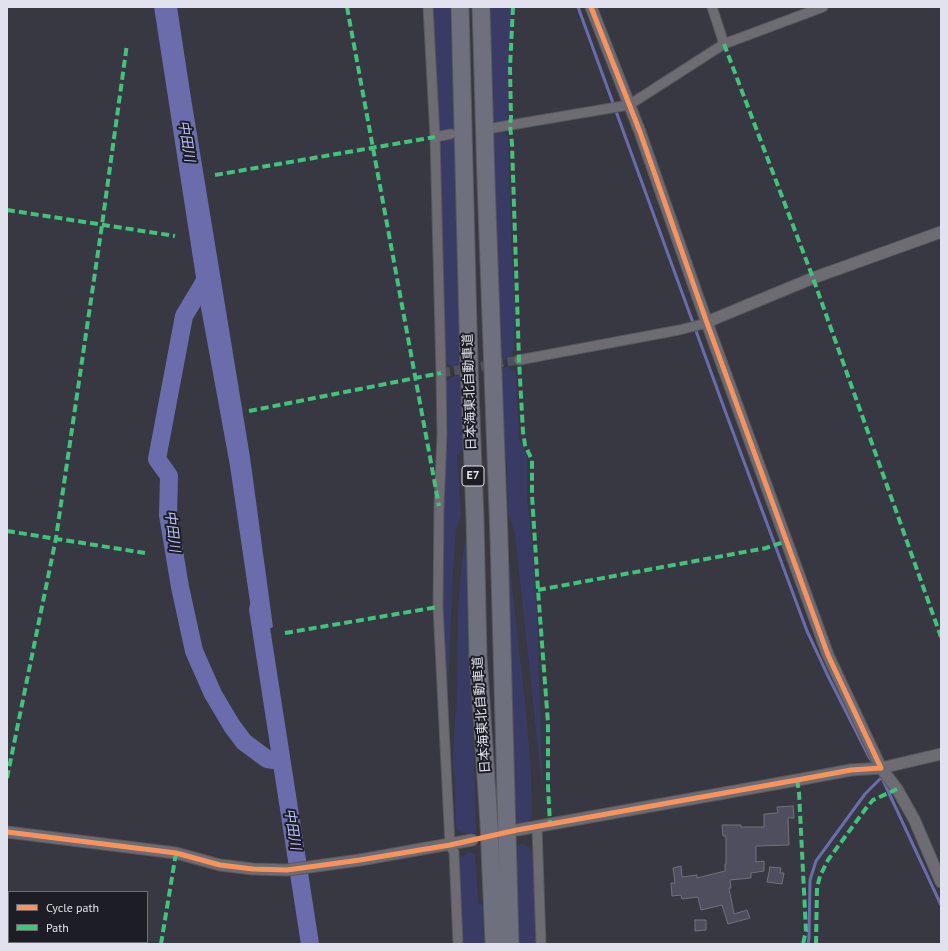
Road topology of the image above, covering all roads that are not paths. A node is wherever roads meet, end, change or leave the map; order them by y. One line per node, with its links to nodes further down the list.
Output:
1 (428, 7): 11 (street)
2 (460, 7): 24 (highway, 日本海東北自動車道 / E7)
3 (482, 7): 25 (highway, 日本海東北自動車道 / E7)
4 (591, 7): 8 (street)
5 (712, 7): 7 (street)
6 (823, 7): 7 (street)
7 (724, 44): 8 (street)
8 (629, 105): 9 (street); 13 (street)
9 (493, 128)
10 (450, 134): 11 (street)
11 (435, 137): 21 (street)
12 (941, 232): 13 (street)
13 (707, 323): 14 (street); 16 (street)
14 (519, 360)
15 (941, 754): 16 (street)
16 (881, 768): 17 (street); 22 (street)
17 (537, 827): 18 (street); 26 (street)
18 (517, 830)
19 (7, 832): 21 (street)
20 (472, 840): 21 (street)
21 (450, 845): 23 (street)
22 (941, 882)
23 (458, 944)
24 (494, 944)
25 (510, 944)
26 (541, 944)

